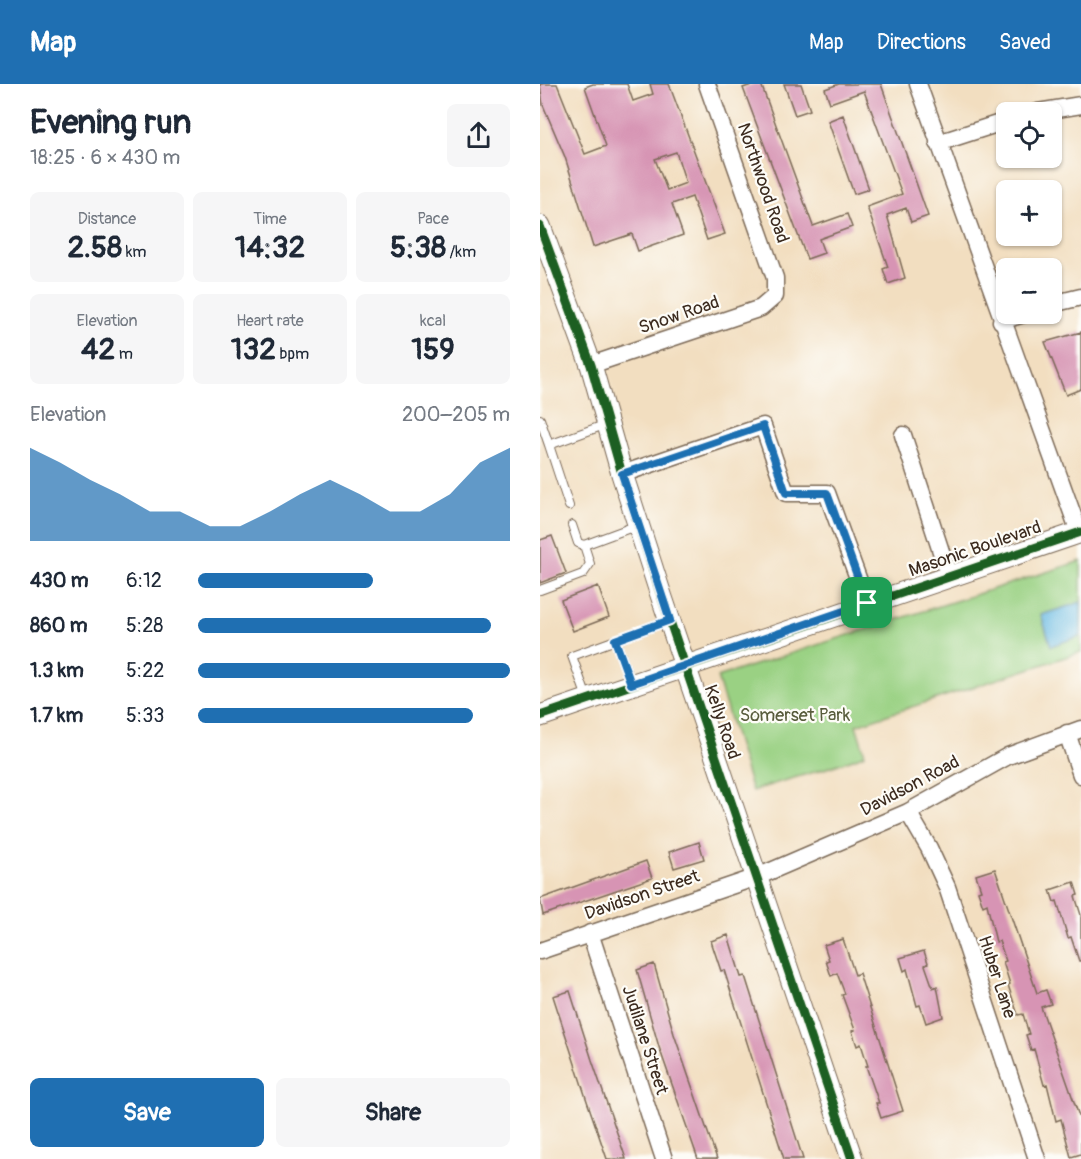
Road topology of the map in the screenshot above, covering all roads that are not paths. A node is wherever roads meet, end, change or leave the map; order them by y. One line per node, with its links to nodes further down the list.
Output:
1 (707, 84): 8 (street, Northwood Road)
2 (918, 84): 6 (street)
3 (1081, 105): 4 (street)
4 (1062, 108)
5 (996, 124): 6 (street)
6 (938, 143): 11 (street)
7 (540, 226): 13 (street, Kelly Road)
8 (775, 296): 13 (street, Snow Road)
9 (1081, 297): 10 (street)
10 (1062, 302)
11 (996, 307)
12 (1002, 324): 22 (street)
13 (591, 365): 15 (street, Kelly Road)
14 (540, 419): 17 (lane)
15 (608, 424): 17 (lane); 18 (street, Kelly Road)
16 (903, 435): 24 (street)
17 (549, 445): 19 (lane)
18 (622, 474): 20 (street, Kelly Road); 26 (street)
19 (569, 506)
20 (639, 524): 23 (lane); 27 (street, Kelly Road)
21 (572, 525): 23 (lane)
22 (1080, 532): 24 (street, Masonic Boulevard)
23 (584, 544): 25 (lane)
24 (949, 576): 26 (street, Masonic Boulevard)
25 (540, 590)
26 (867, 603): 29 (street, Masonic Boulevard)
27 (670, 620): 28 (lane); 29 (street, Kelly Road)
28 (615, 640): 30 (lane); 31 (lane)
29 (685, 664): 30 (street, Masonic Boulevard); 36 (street, Kelly Road)
30 (631, 684): 31 (street, Masonic Boulevard)
31 (587, 699): 32 (street, Masonic Boulevard)
32 (542, 713)
33 (1074, 731): 34 (street); 35 (street, Davidson Road)
34 (1081, 775)
35 (908, 812): 36 (street, Davidson Road); 41 (street, Huber Lane)
36 (757, 877): 37 (street, Davidson Street); 40 (street, Kelly Road)
37 (590, 933): 38 (street, Davidson Street); 39 (street, Judilane Street)
38 (540, 951)
39 (664, 1159)
40 (852, 1159)
41 (1037, 1159)

